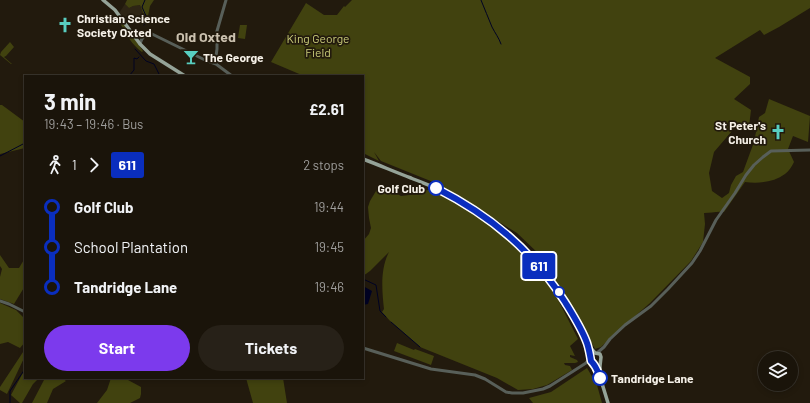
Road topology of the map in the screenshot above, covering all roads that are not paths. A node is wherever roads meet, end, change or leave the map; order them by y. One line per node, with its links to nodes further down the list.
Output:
1 (103, 0): 3 (main road)
2 (226, 0): 6 (street)
3 (133, 34): 4 (street); 5 (main road)
4 (143, 38): 5 (street); 6 (street)
5 (140, 44): 7 (main road)
6 (215, 63): 8 (street)
7 (183, 75)
8 (231, 75)
9 (810, 150): 14 (street)
10 (364, 159): 13 (main road)
11 (0, 301): 12 (street)
12 (24, 312)
13 (587, 344): 16 (main road); 18 (main road)
14 (604, 347): 16 (street); 17 (street)
15 (364, 348): 18 (street)
16 (596, 353): 17 (main road); 18 (main road)
17 (601, 355): 19 (main road)
18 (592, 360): 19 (main road); 20 (main road)
19 (600, 362): 20 (main road)
20 (600, 378): 21 (main road)
21 (608, 403)

